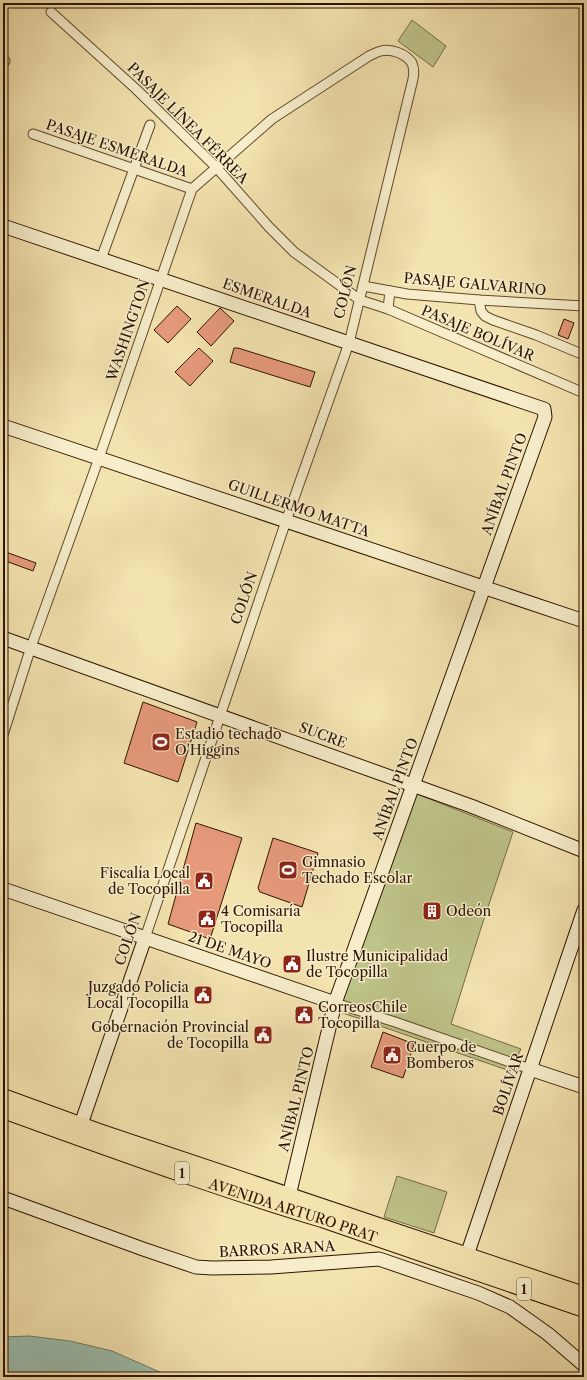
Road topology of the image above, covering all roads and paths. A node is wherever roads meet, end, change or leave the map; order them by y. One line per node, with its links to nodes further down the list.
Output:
1 (51, 12): 5 (street, PASAJE LÍNEA FÉRREA)
2 (412, 63): 5 (street, WASHINGTON); 11 (street, COLÓN)
3 (150, 125): 6 (street)
4 (33, 134): 6 (street, PASAJE ESMERALDA)
5 (216, 167): 7 (street, WASHINGTON); 13 (street, PASAJE LÍNEA FÉRREA)
6 (134, 169): 7 (street, PASAJE ESMERALDA); 9 (street)
7 (192, 189): 10 (street, WASHINGTON)
8 (3, 226): 9 (street, ESMERALDA)
9 (101, 259): 10 (street, ESMERALDA)
10 (160, 279): 17 (street, ESMERALDA); 22 (street, WASHINGTON)
11 (364, 286): 12 (street, PASAJE GALVARINO); 13 (street, COLÓN)
12 (390, 291): 14 (street, PASAJE GALVARINO); 16 (street)
13 (360, 300): 16 (street, PASAJE BOLÍVAR); 17 (street, COLÓN)
14 (479, 300): 15 (street, PASAJE GALVARINO); 18 (street)
15 (584, 306)
16 (388, 309): 19 (street, PASAJE BOLÍVAR)
17 (349, 343): 20 (street, ESMERALDA); 23 (street, COLÓN)
18 (584, 355)
19 (584, 393)
20 (544, 409): 24 (street, ANÍBAL PINTO)
21 (3, 426): 22 (street, GUILLERMO MATTA)
22 (99, 458): 23 (street, GUILLERMO MATTA); 27 (street, WASHINGTON)
23 (286, 521): 24 (street, GUILLERMO MATTA); 28 (street, COLÓN)
24 (483, 587): 25 (street, GUILLERMO MATTA); 30 (street, ANÍBAL PINTO)
25 (584, 621)
26 (3, 638): 27 (street, SUCRE)
27 (31, 647): 28 (street, SUCRE); 29 (street, WASHINGTON)
28 (221, 715): 30 (street, SUCRE); 34 (street, COLÓN)
29 (3, 735)
30 (414, 785): 31 (street, SUCRE); 35 (street, ANÍBAL PINTO)
31 (584, 851)
32 (3, 889): 34 (street, 21 DE MAYO)
33 (584, 910): 36 (street, BOLÍVAR)
34 (145, 938): 35 (street, 21 DE MAYO); 40 (street, COLÓN)
35 (335, 1003): 36 (street, 21 DE MAYO); 42 (street, ANÍBAL PINTO)
36 (530, 1069): 37 (street, 21 DE MAYO); 43 (street, BOLÍVAR)
37 (584, 1087)
38 (3, 1097): 40 (highway, AVENIDA ARTURO PRAT / 1)
39 (3, 1110): 40 (highway, AVENIDA ARTURO PRAT / 1)
40 (79, 1131): 42 (highway, AVENIDA ARTURO PRAT / 1)
41 (3, 1198): 46 (street, BARROS ARANA)
42 (288, 1202): 43 (highway, AVENIDA ARTURO PRAT / 1)
43 (465, 1262): 44 (highway, AVENIDA ARTURO PRAT / 1); 45 (highway, AVENIDA ARTURO PRAT / 1)
44 (584, 1295)
45 (584, 1310)
46 (584, 1365)

